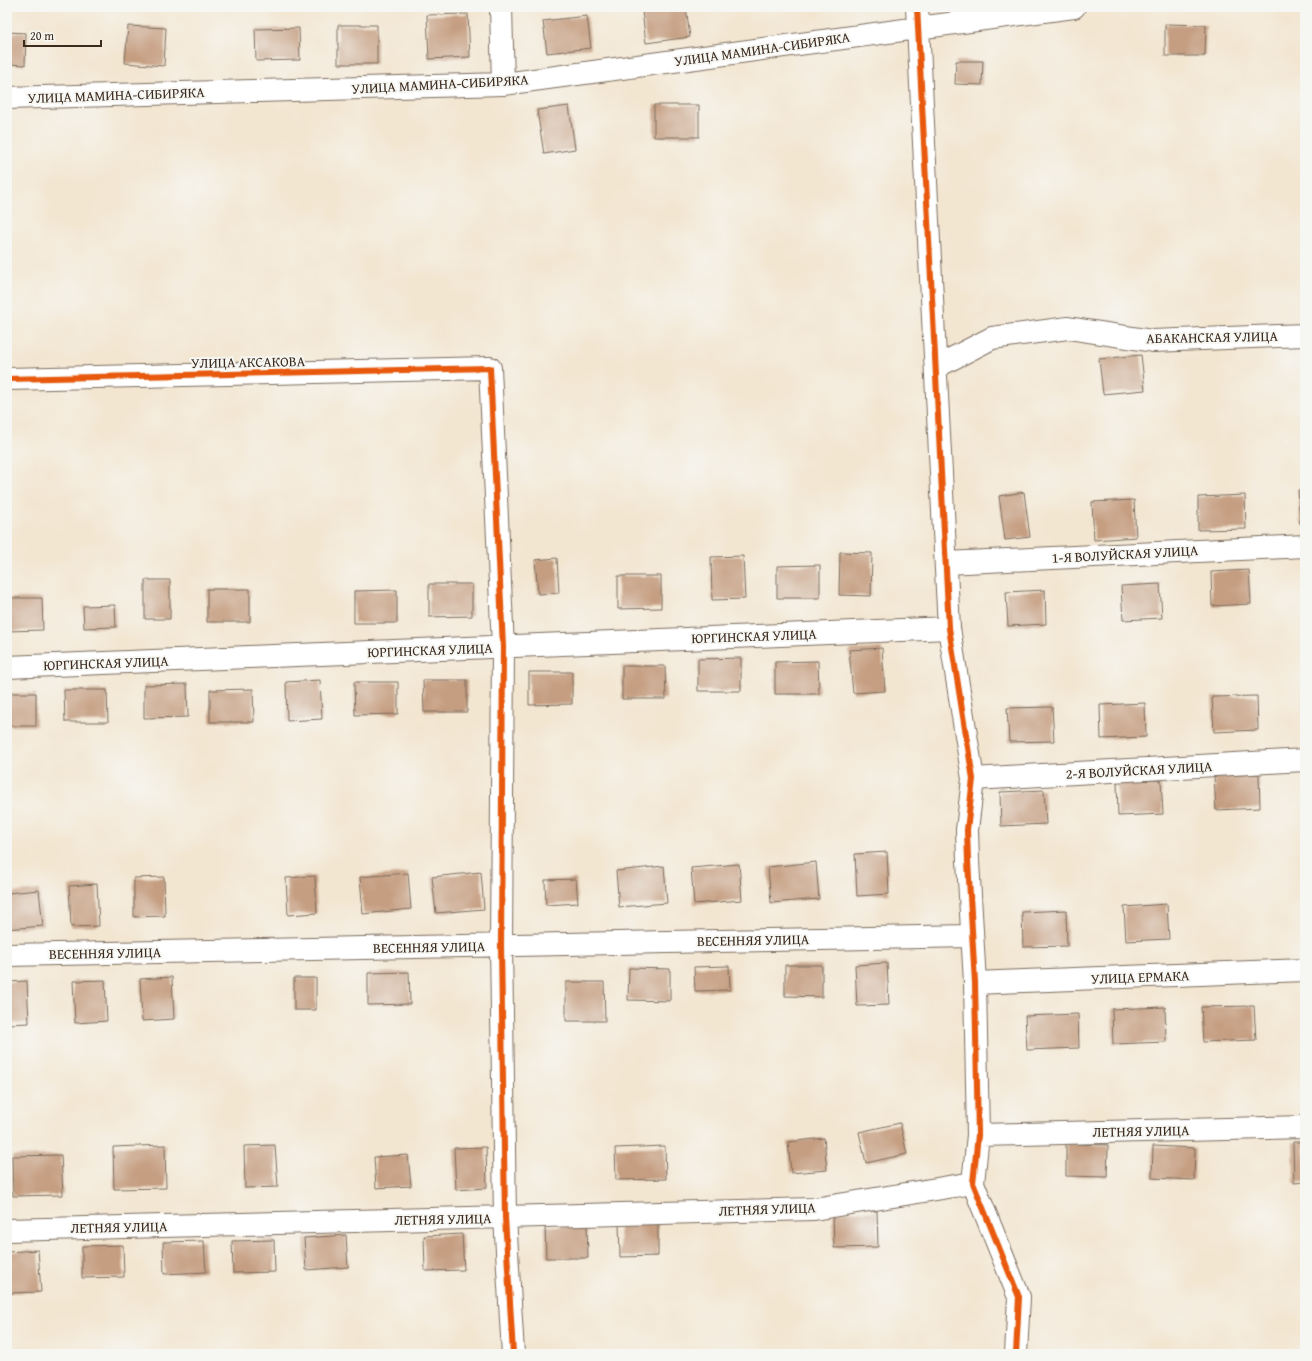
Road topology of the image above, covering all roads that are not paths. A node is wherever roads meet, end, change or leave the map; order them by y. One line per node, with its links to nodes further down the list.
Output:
1 (501, 7): 5 (street)
2 (917, 7): 4 (street)
3 (1074, 7): 4 (street, УЛИЦА МАМИНА-СИБИРЯКА)
4 (918, 29): 5 (street, УЛИЦА МАМИНА-СИБИРЯКА); 8 (street)
5 (503, 84): 6 (street, УЛИЦА МАМИНА-СИБИРЯКА)
6 (7, 98)
7 (1305, 335): 8 (street, АБАКАНСКАЯ УЛИЦА)
8 (936, 367): 11 (street)
9 (7, 380): 13 (street, УЛИЦА АКСАКОВА)
10 (1305, 546): 11 (street, 1-Я ВОЛУЙСКАЯ УЛИЦА)
11 (946, 563): 12 (street)
12 (949, 628): 13 (street, ЮРГИНСКАЯ УЛИЦА); 16 (street)
13 (503, 647): 14 (street, ЮРГИНСКАЯ УЛИЦА); 18 (street)
14 (7, 667)
15 (1305, 760): 16 (street, 2-Я ВОЛУЙСКАЯ УЛИЦА)
16 (973, 779): 17 (street)
17 (971, 936): 18 (street, ВЕСЕННЯЯ УЛИЦА); 21 (street)
18 (501, 945): 19 (street, ВЕСЕННЯЯ УЛИЦА); 25 (street)
19 (7, 955)
20 (1305, 970): 21 (street, УЛИЦА ЕРМАКА)
21 (975, 983): 23 (street)
22 (1305, 1127): 23 (street, ЛЕТНЯЯ УЛИЦА)
23 (978, 1135): 24 (street)
24 (973, 1183): 25 (street, ЛЕТНЯЯ УЛИЦА); 28 (street)
25 (505, 1217): 26 (street, ЛЕТНЯЯ УЛИЦА); 27 (street)
26 (7, 1230)
27 (513, 1354)
28 (1016, 1354)

